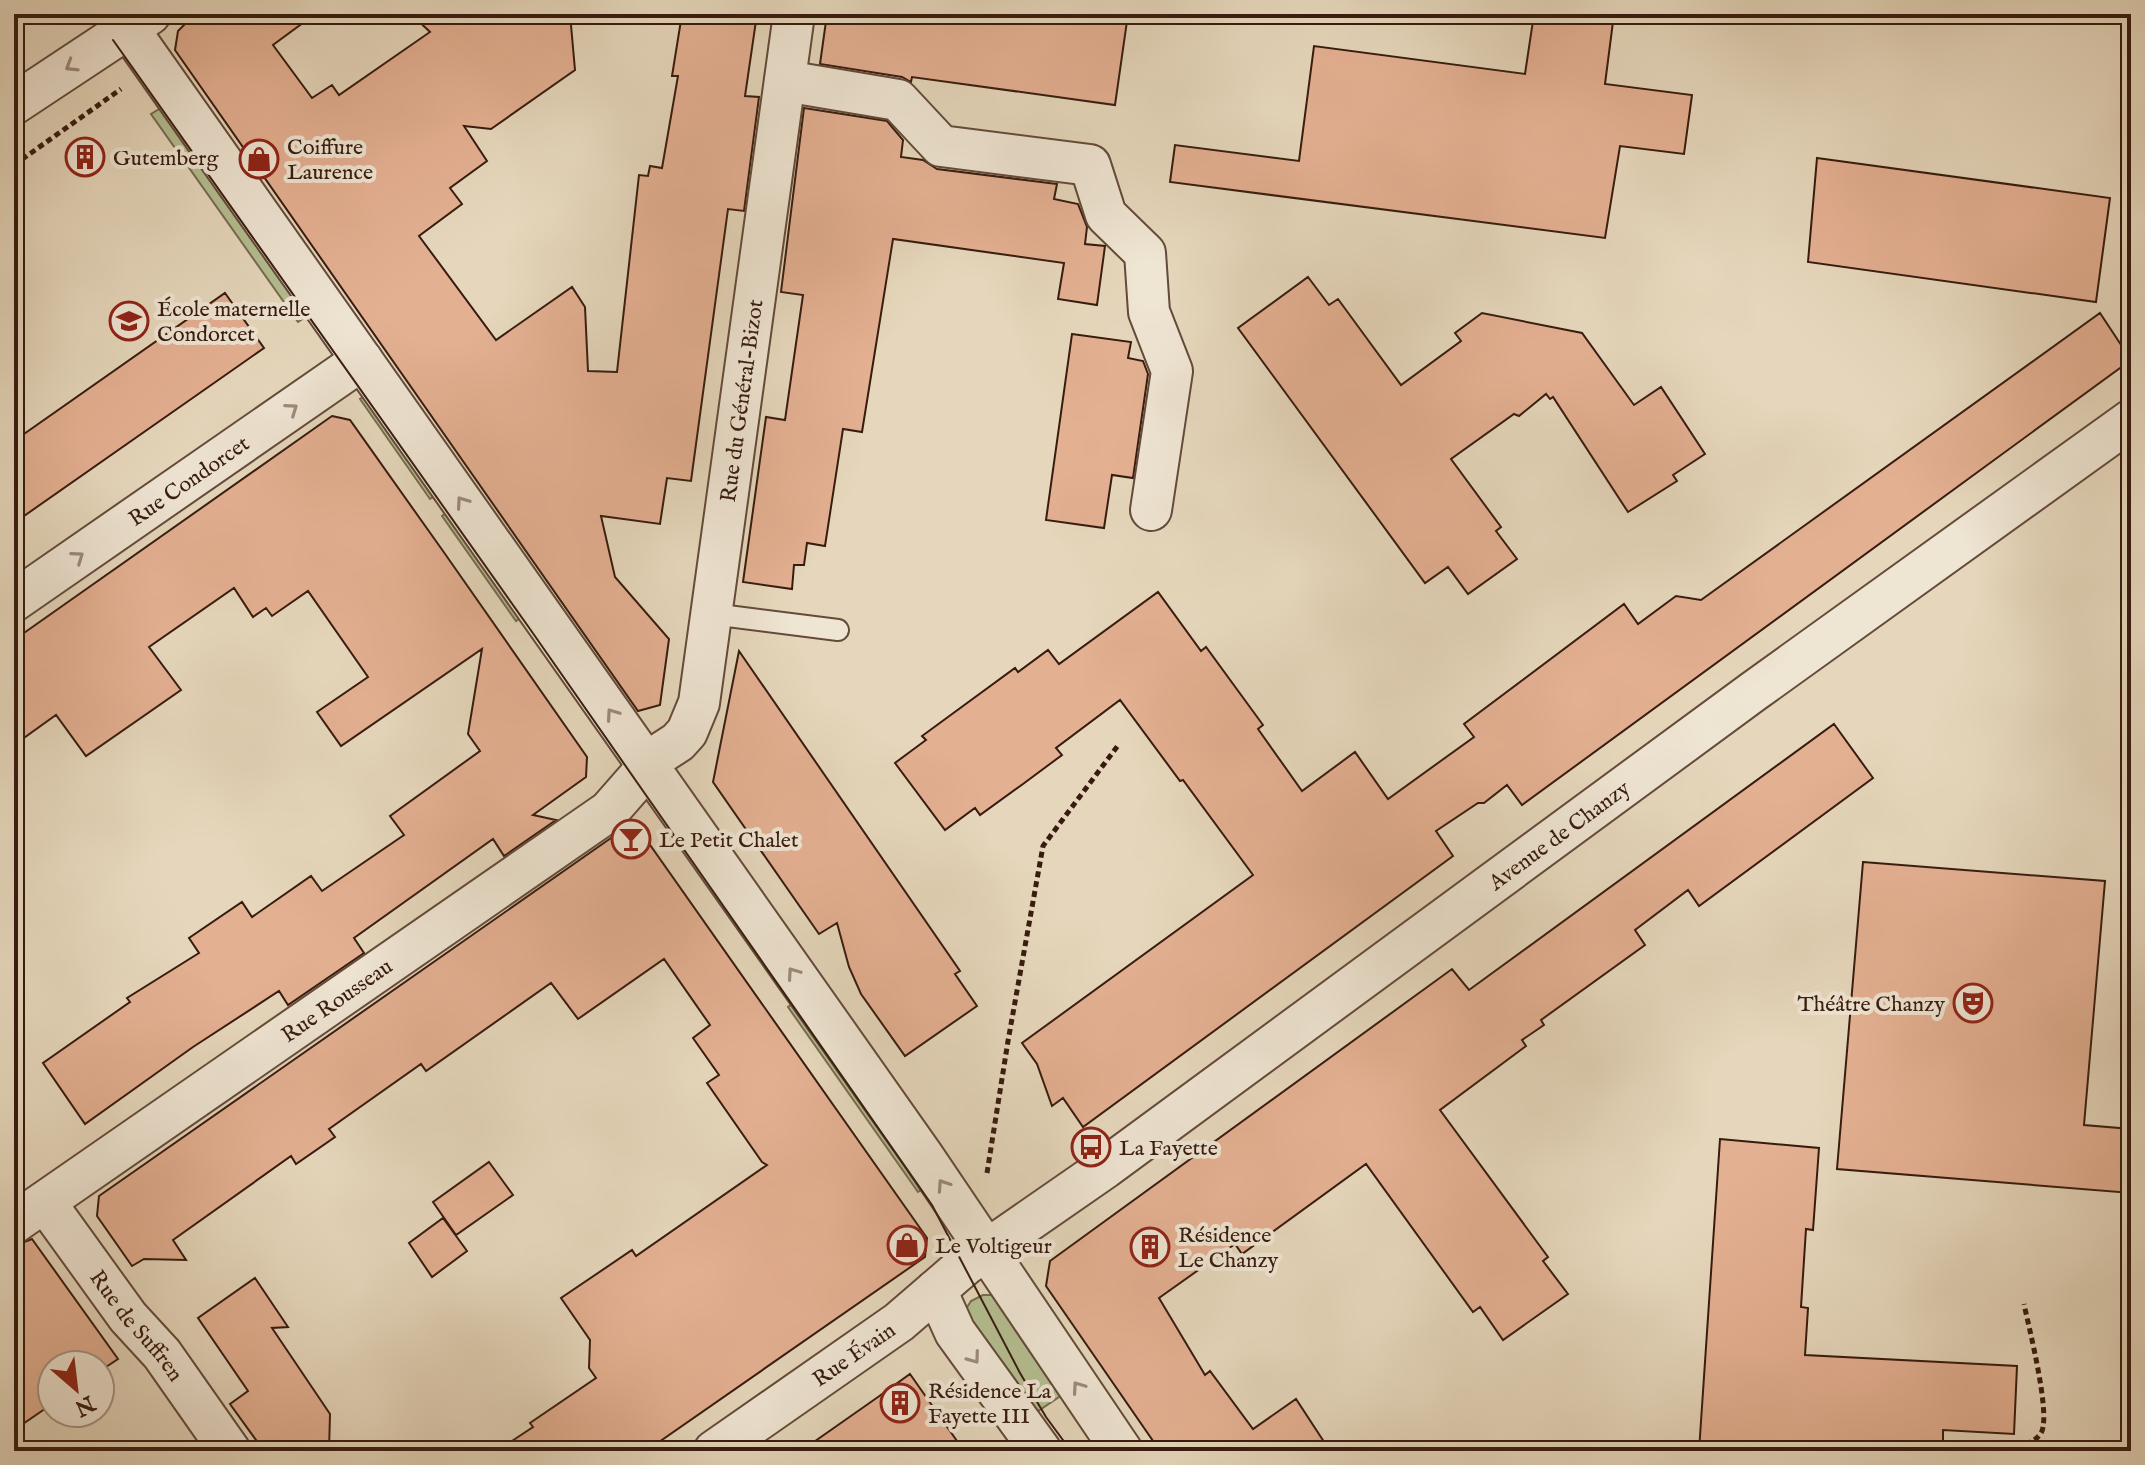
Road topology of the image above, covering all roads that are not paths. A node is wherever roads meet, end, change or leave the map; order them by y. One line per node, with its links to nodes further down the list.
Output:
1 (794, 14): 3 (street, Rue du Général-Bizot)
2 (121, 22): 4 (street, one-way to 4); 5 (street)
3 (785, 81): 7 (street); 9 (street, Rue du Général-Bizot)
4 (14, 104)
5 (362, 360): 8 (street, Rue Condorcet, one-way to 5); 11 (street, one-way to 5)
6 (2131, 420): 13 (street, Avenue de Chanzy)
7 (1151, 510)
8 (14, 601)
9 (712, 614): 10 (lane); 11 (street, Rue du Général-Bizot)
10 (838, 630)
11 (648, 766): 12 (street, Rue Rousseau); 13 (street, one-way to 11)
12 (29, 1212): 15 (street, Rue de Suffren)
13 (987, 1250): 14 (street, Rue Évain); 18 (street, one-way to 13)
14 (936, 1290): 16 (street, Rue Évain); 17 (street, one-way to 17)
15 (230, 1451)
16 (714, 1451)
17 (1041, 1451)
18 (1122, 1451)

